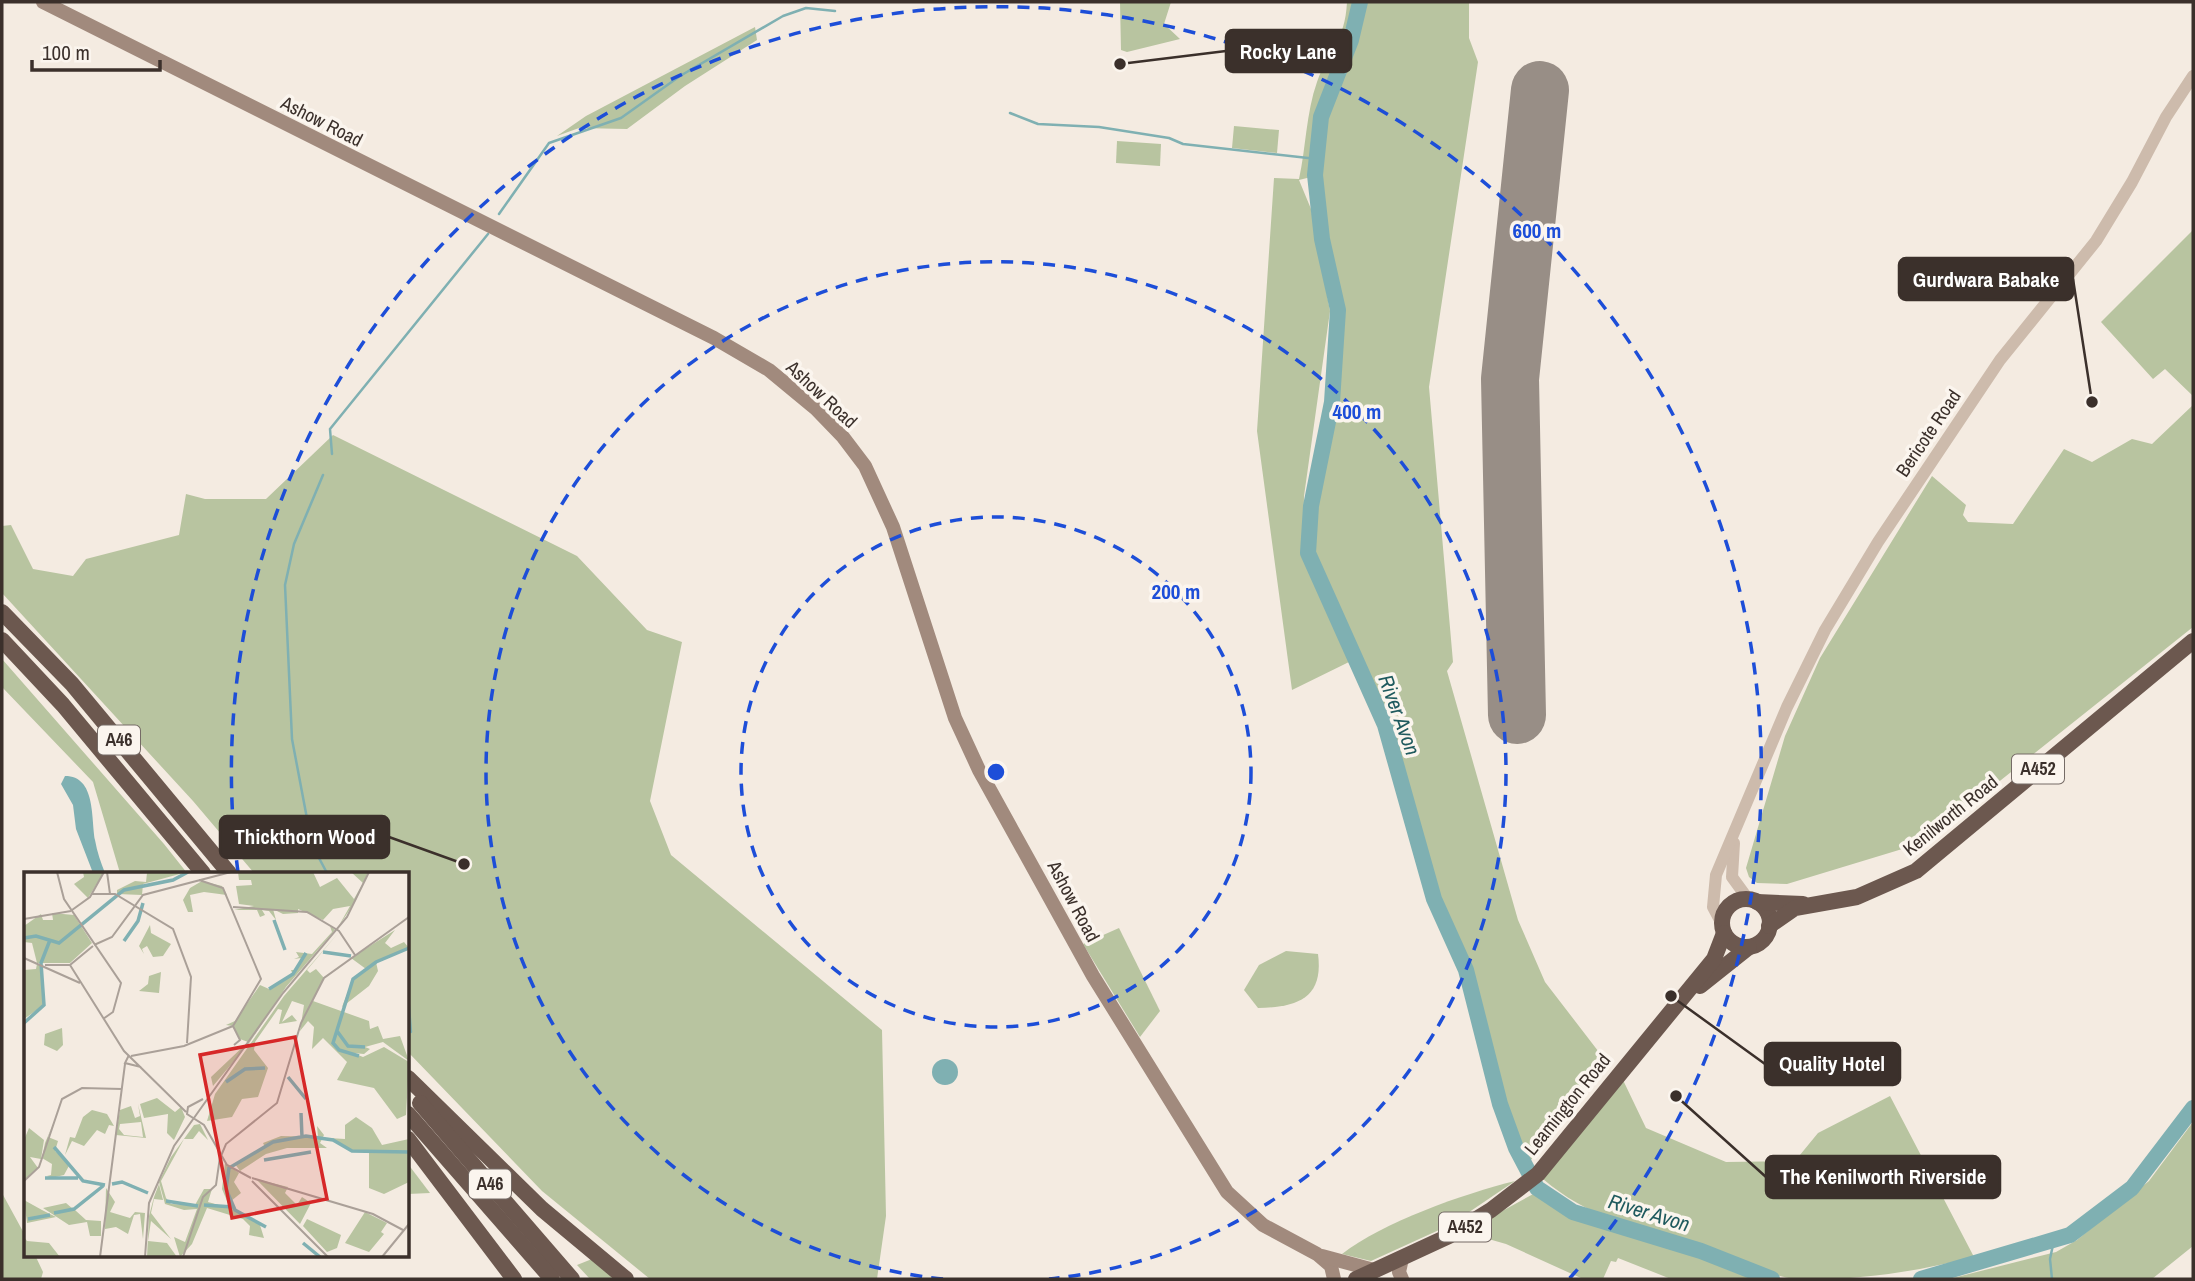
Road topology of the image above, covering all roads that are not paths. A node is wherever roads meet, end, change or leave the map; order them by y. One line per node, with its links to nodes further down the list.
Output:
1 (43, 2): 19 (main road, Ashow Road)
2 (2193, 76): 6 (street, Bericote Road)
3 (2, 612): 8 (highway, A46)
4 (2, 640): 7 (highway, A46)
5 (2193, 641): 10 (highway, Kenilworth Road / A452)
6 (1735, 836): 9 (street, Bericote Road); 12 (street, Bericote Road)
7 (202, 872)
8 (228, 872)
9 (1752, 901): 10 (highway, Kenilworth Road / A452); 11 (highway); 12 (highway)
10 (1812, 904): 11 (highway, Kenilworth Road / A452)
11 (1769, 926): 13 (highway)
12 (1723, 928): 13 (highway); 14 (highway, Leamington Road / A452)
13 (1749, 947): 14 (highway, Leamington Road / A452)
14 (1669, 1013): 20 (highway, Leamington Road / A452)
15 (410, 1080): 26 (highway)
16 (410, 1090): 25 (highway, A46)
17 (410, 1116): 24 (highway, A46)
18 (410, 1142): 23 (highway)
19 (1312, 1252): 22 (main road); 27 (main road)
20 (1416, 1253): 21 (highway, Leamington Road / A452); 22 (highway, Leamington Road / A452)
21 (1402, 1271): 22 (highway, Leamington Road / A452)
22 (1374, 1276): 28 (highway, Leamington Road / A452)
23 (514, 1279)
24 (552, 1279)
25 (572, 1279)
26 (626, 1279)
27 (1334, 1279)
28 (1356, 1279)

